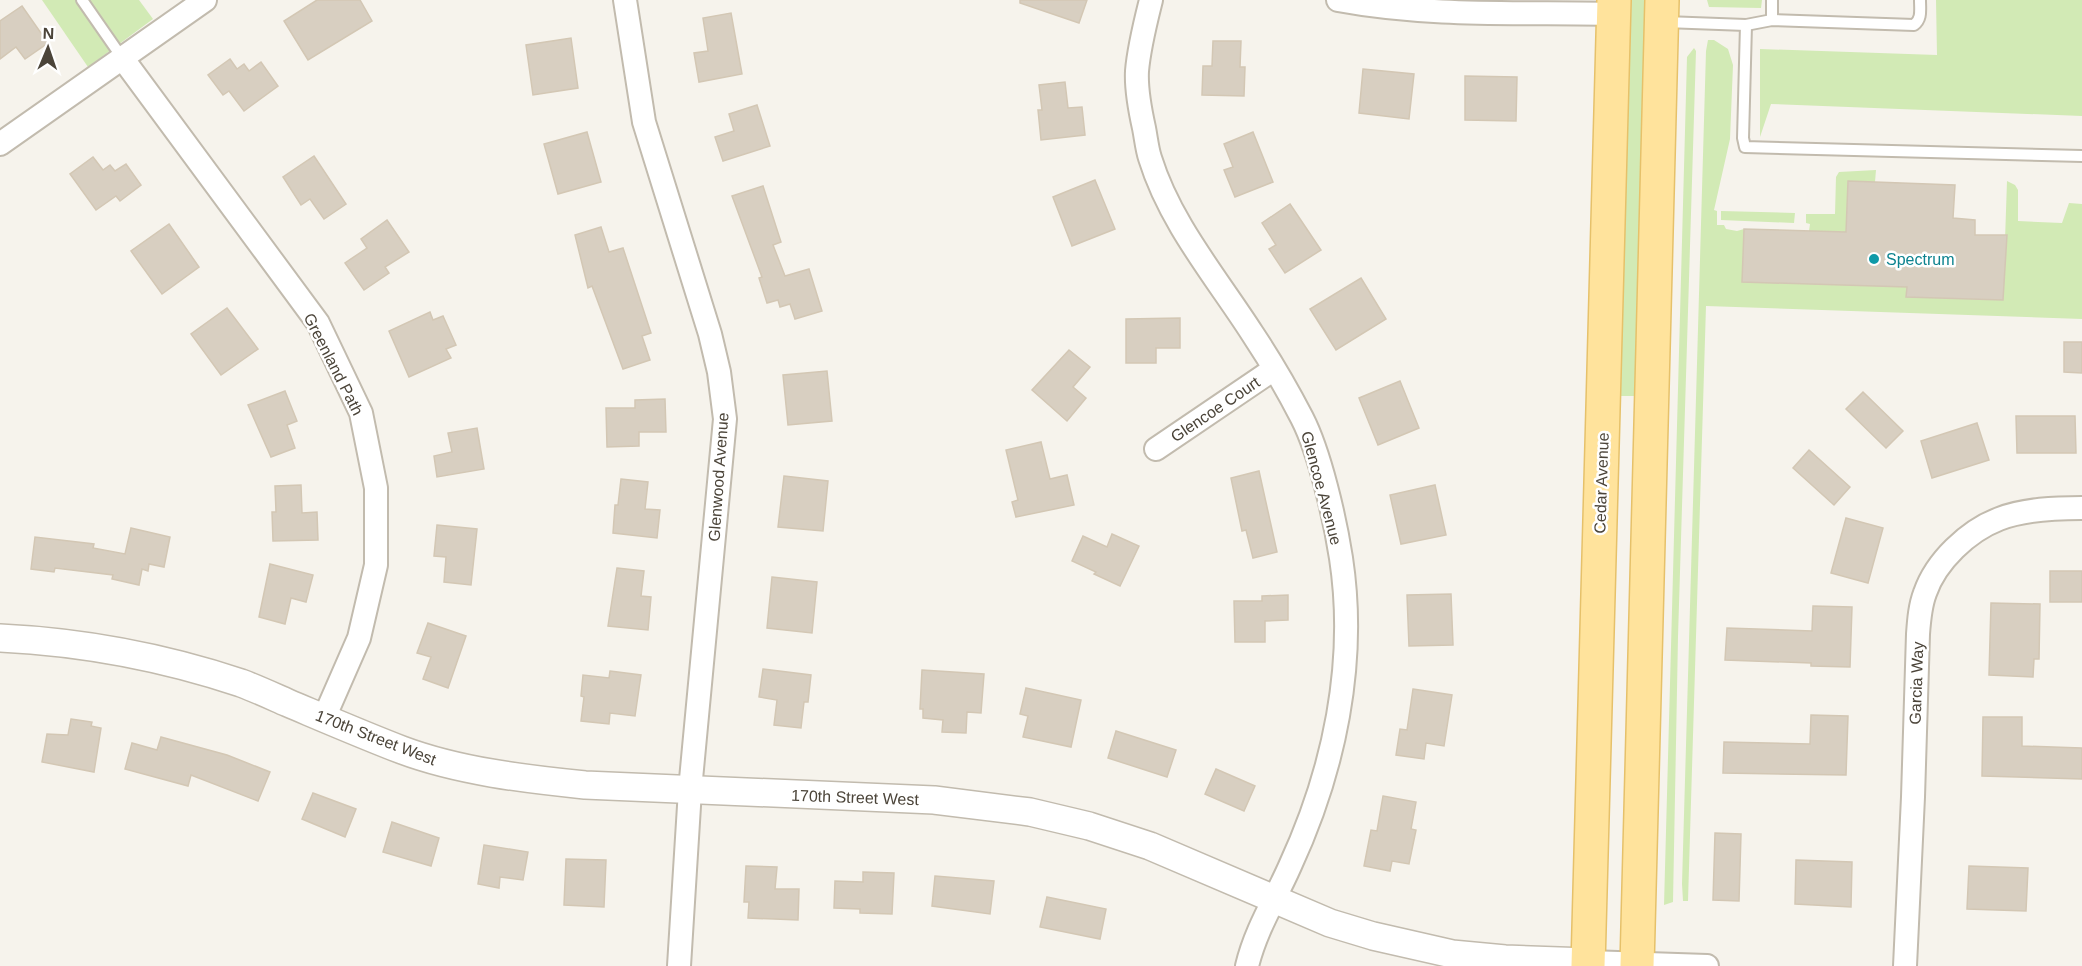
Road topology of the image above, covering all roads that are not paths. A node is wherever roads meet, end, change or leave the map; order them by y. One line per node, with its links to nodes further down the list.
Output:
1 (82, 0): 12 (lane)
2 (206, 0): 12 (street)
3 (625, 0): 20 (street, Glenwood Avenue)
4 (1151, 0): 15 (street, Glencoe Avenue)
5 (1338, 0): 8 (street)
6 (1772, 0): 10 (lane)
7 (1920, 0): 10 (lane)
8 (1614, 7): 22 (main road, Cedar Avenue)
9 (1662, 11): 11 (lane); 23 (main road)
10 (1772, 20): 11 (lane)
11 (1746, 26): 14 (lane)
12 (123, 59): 13 (street); 19 (street, Greenland Path)
13 (0, 144)
14 (2082, 156)
15 (1274, 369): 16 (street, Glencoe Court); 21 (street, Glencoe Avenue)
16 (1156, 449)
17 (2082, 508): 27 (street, Garcia Way)
18 (0, 638): 19 (street, 170th Street West)
19 (324, 718): 20 (street, 170th Street West)
20 (690, 790): 21 (street, 170th Street West); 24 (street, Glenwood Avenue)
21 (1273, 898): 22 (street, 170th Street West); 25 (street, Glencoe Avenue)
22 (1588, 964): 23 (street, 170th Street West)
23 (1637, 965): 26 (street, 170th Street West)
24 (680, 966)
25 (1247, 966)
26 (1707, 966)
27 (1905, 966)

